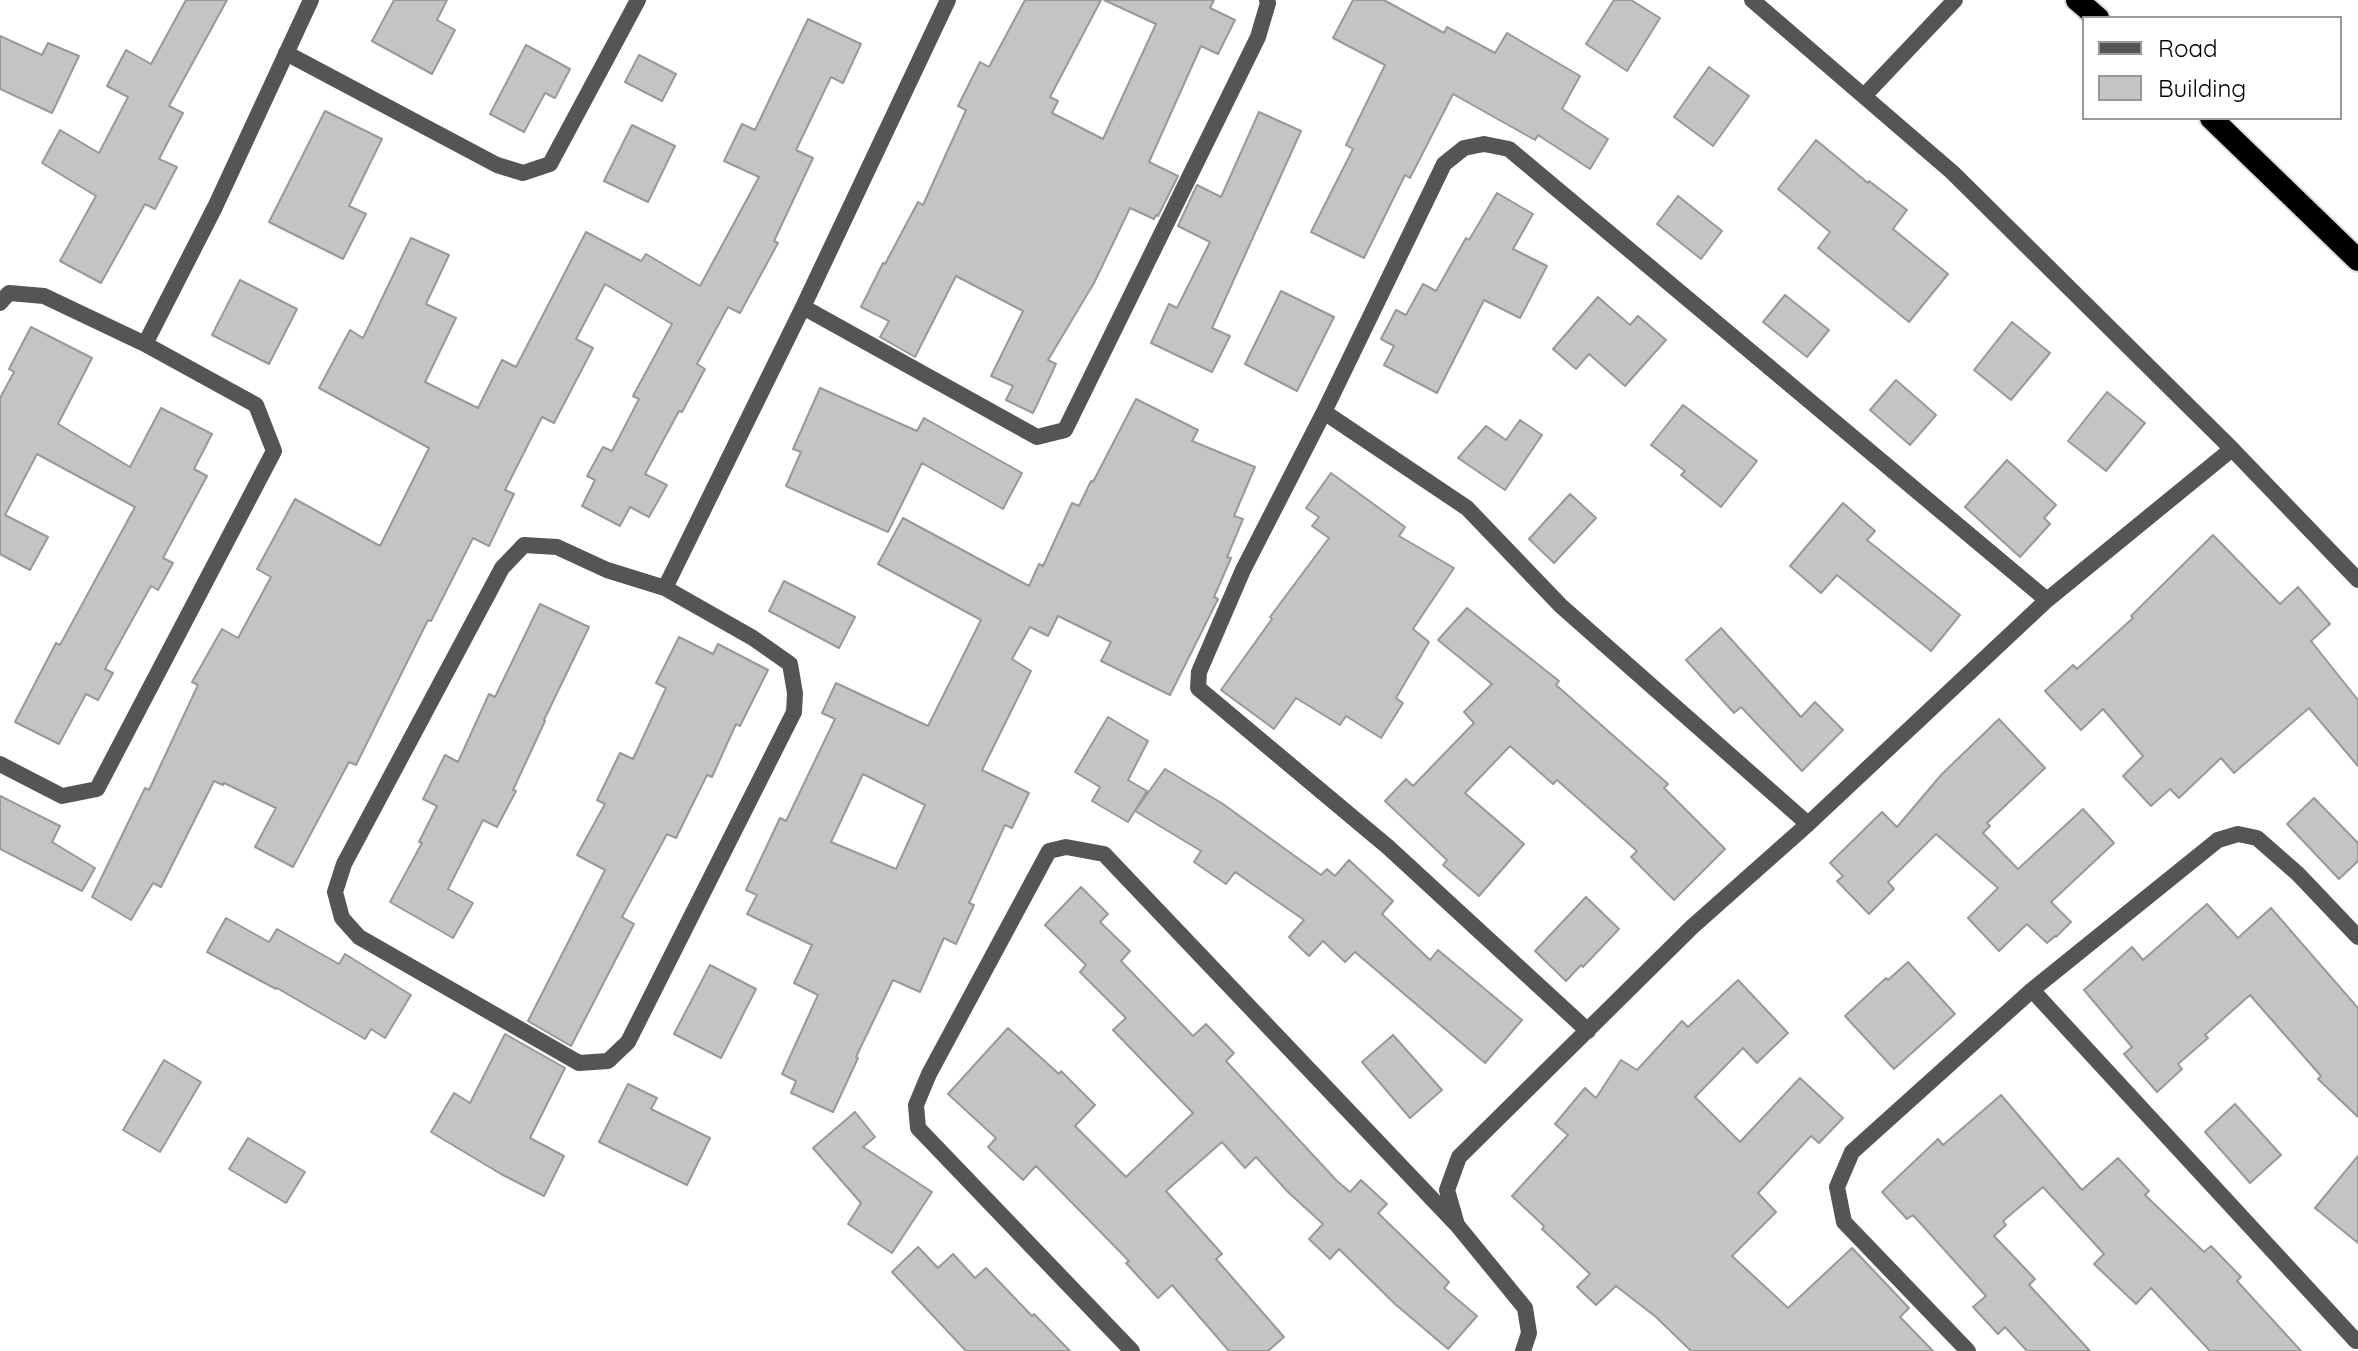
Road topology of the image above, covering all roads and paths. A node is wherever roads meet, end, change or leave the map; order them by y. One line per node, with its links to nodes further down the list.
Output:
1 (311, 0): 9 (street)
2 (638, 0): 9 (street)
3 (948, 0): 14 (street)
4 (1267, 0): 14 (street)
5 (1752, 0): 10 (street)
6 (1955, 0): 10 (street)
7 (2077, 0): 8 (highway)
8 (2096, 16)
9 (286, 53): 15 (street)
10 (1864, 96): 17 (street)
11 (2213, 120): 12 (highway)
12 (2358, 260)
13 (0, 303): 15 (street)
14 (803, 307): 19 (street)
15 (145, 344): 21 (street)
16 (1324, 412): 20 (street); 22 (street); 25 (street)
17 (2232, 449): 18 (street); 20 (street)
18 (2357, 576)
19 (665, 588): 19 (street)
20 (2047, 600): 22 (street)
21 (0, 764)
22 (1808, 824): 25 (street)
23 (2358, 937): 24 (street)
24 (2032, 990): 27 (street); 30 (street)
25 (1588, 1031): 26 (street)
26 (1457, 1225): 28 (street); 29 (street)
27 (2353, 1344)
28 (1132, 1351)
29 (1523, 1351)
30 (1968, 1351)

